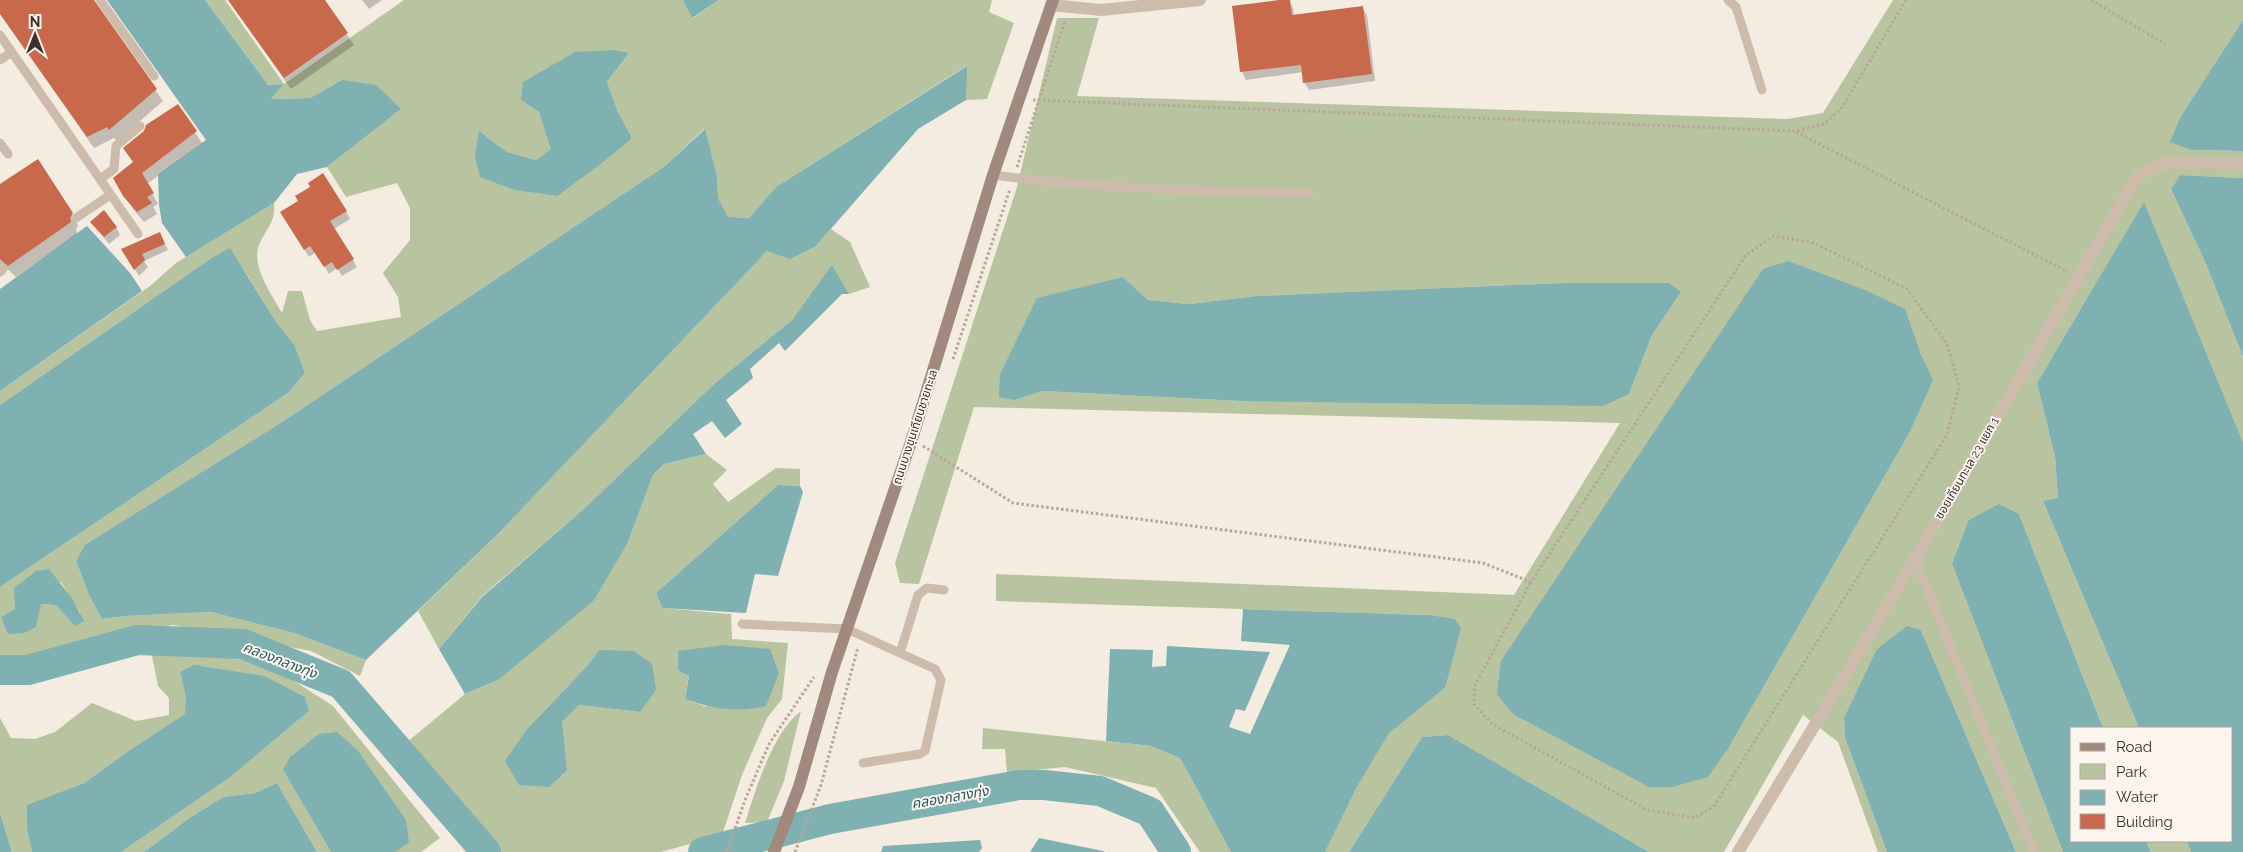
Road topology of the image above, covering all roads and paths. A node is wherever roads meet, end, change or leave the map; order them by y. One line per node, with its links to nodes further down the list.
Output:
1 (100, 0): 11 (lane)
2 (1200, 0): 6 (street)
3 (1728, 0): 12 (lane)
4 (1906, 0): 15 (path)
5 (2091, 0): 8 (path)
6 (1052, 3): 13 (main road, ถนนบางขุนเทียนชายทะเล)
7 (0, 35): 9 (lane)
8 (2166, 44)
9 (12, 52): 10 (lane); 20 (lane)
10 (0, 60)
11 (154, 76)
12 (1762, 90)
13 (1019, 100): 15 (path); 19 (main road, ถนนบางขุนเทียนชายทะเล)
14 (140, 126): 20 (lane)
15 (1795, 131): 25 (path)
16 (0, 142): 17 (lane)
17 (8, 154)
18 (2243, 164): 25 (street, ซอยเทียนทะเล 23 แยก 1)
19 (993, 175): 21 (lane); 26 (main road, ถนนบางขุนเทียนชายทะเล)
20 (100, 179): 22 (lane)
21 (1311, 194)
22 (110, 195): 23 (lane); 24 (lane)
23 (76, 218)
24 (138, 234)
25 (2078, 277): 27 (street, ซอยเทียนทะเล 23 แยก 1)
26 (912, 439): 28 (path); 31 (main road, ถนนบางขุนเทียนชายทะเล)
27 (1915, 559): 39 (street, ซอยเทียนทะเล 23 แยก 1); 40 (lane)
28 (1531, 582): 28 (path)
29 (944, 590): 32 (lane)
30 (742, 624): 31 (lane)
31 (847, 629): 32 (lane); 37 (main road, ถนนบางขุนเทียนชายทะเล)
32 (900, 653): 34 (lane)
33 (816, 672): 36 (path)
34 (863, 763)
35 (821, 785): 38 (path)
36 (727, 852)
37 (774, 852)
38 (795, 852)
39 (1738, 852)
40 (2034, 852)

